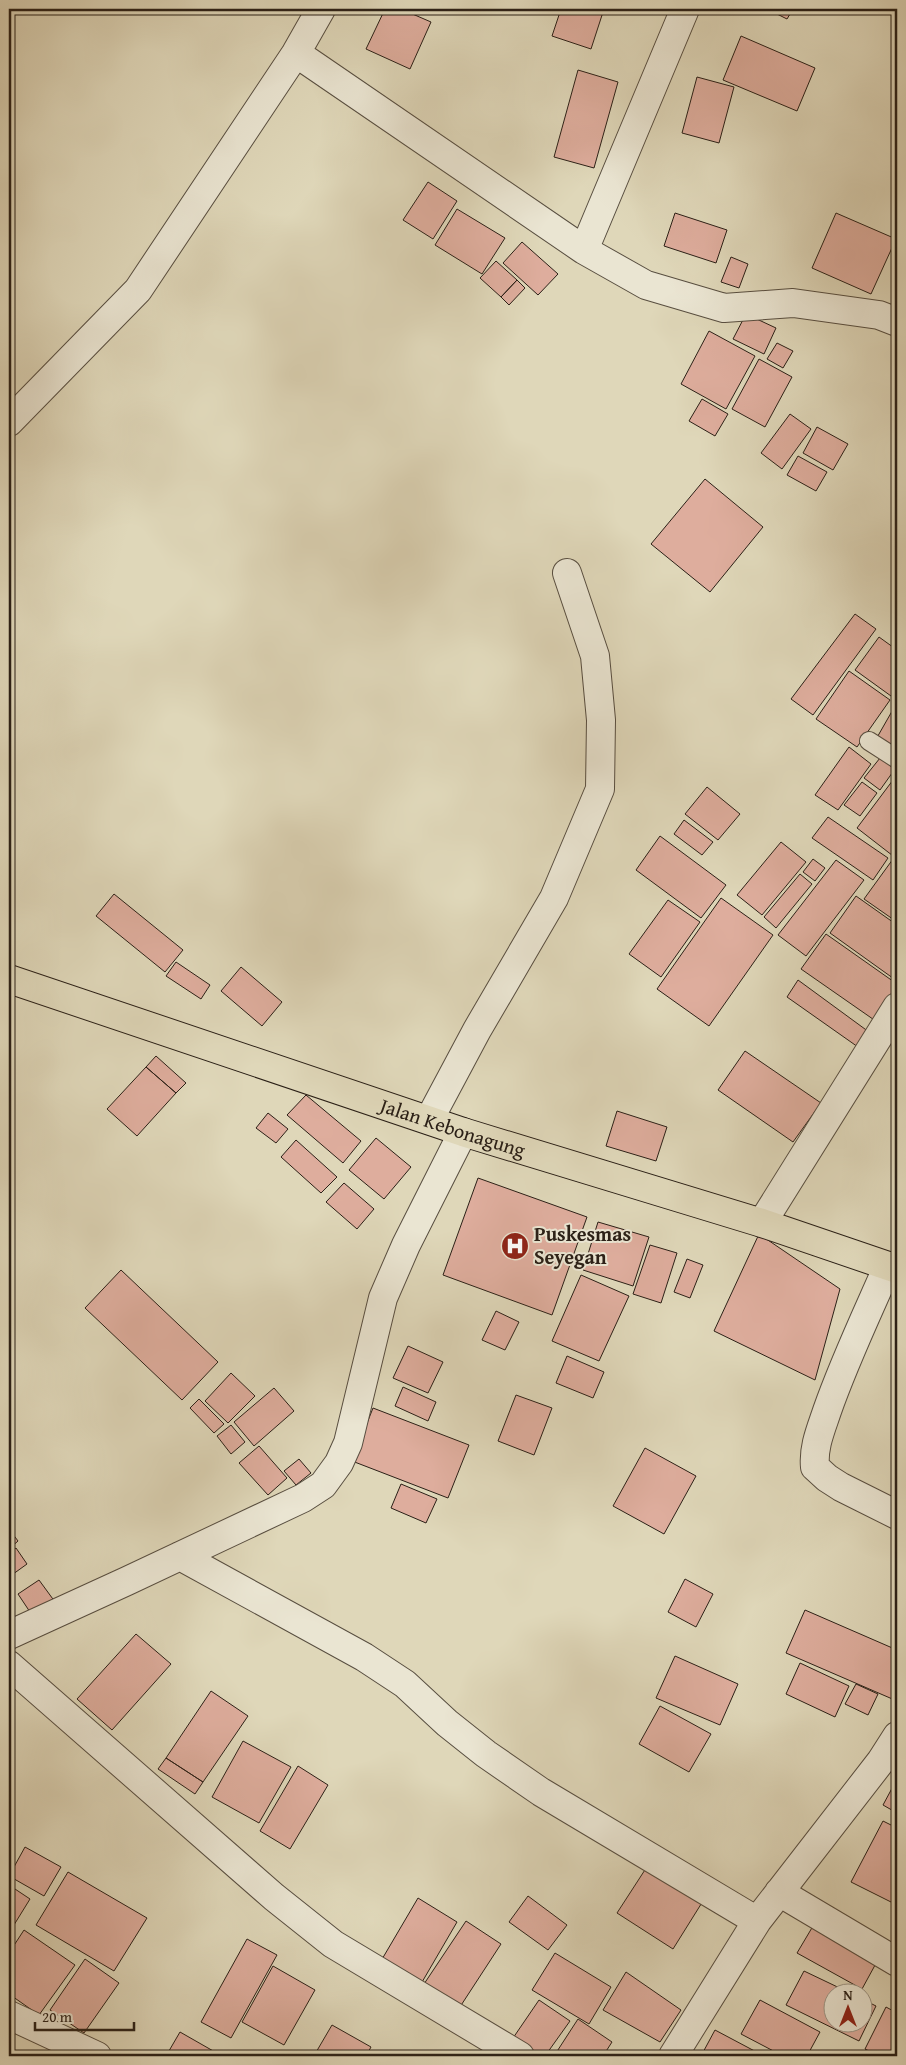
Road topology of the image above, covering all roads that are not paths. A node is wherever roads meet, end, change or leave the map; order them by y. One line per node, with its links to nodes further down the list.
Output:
1 (321, 9): 3 (street)
2 (685, 9): 4 (street)
3 (296, 53): 4 (street); 6 (street)
4 (584, 250): 5 (street)
5 (897, 322)
6 (9, 422)
7 (567, 573): 12 (street)
8 (869, 741): 9 (lane)
9 (897, 759)
10 (9, 979): 12 (main road, Jalan Kebonagung)
11 (897, 1006): 14 (street)
12 (429, 1120): 13 (main road, Jalan Kebonagung)
13 (463, 1132): 14 (main road, Jalan Kebonagung); 17 (street)
14 (762, 1223): 15 (main road, Jalan Kebonagung)
15 (893, 1268): 16 (street)
16 (897, 1515)
17 (180, 1556): 18 (street); 22 (street)
18 (9, 1635)
19 (9, 1665): 25 (street)
20 (897, 1736): 21 (street)
21 (779, 1892): 22 (street); 23 (street)
22 (757, 1921): 27 (street)
23 (897, 1962)
24 (9, 2014): 26 (street)
25 (515, 2055)
26 (97, 2056)
27 (673, 2056)

